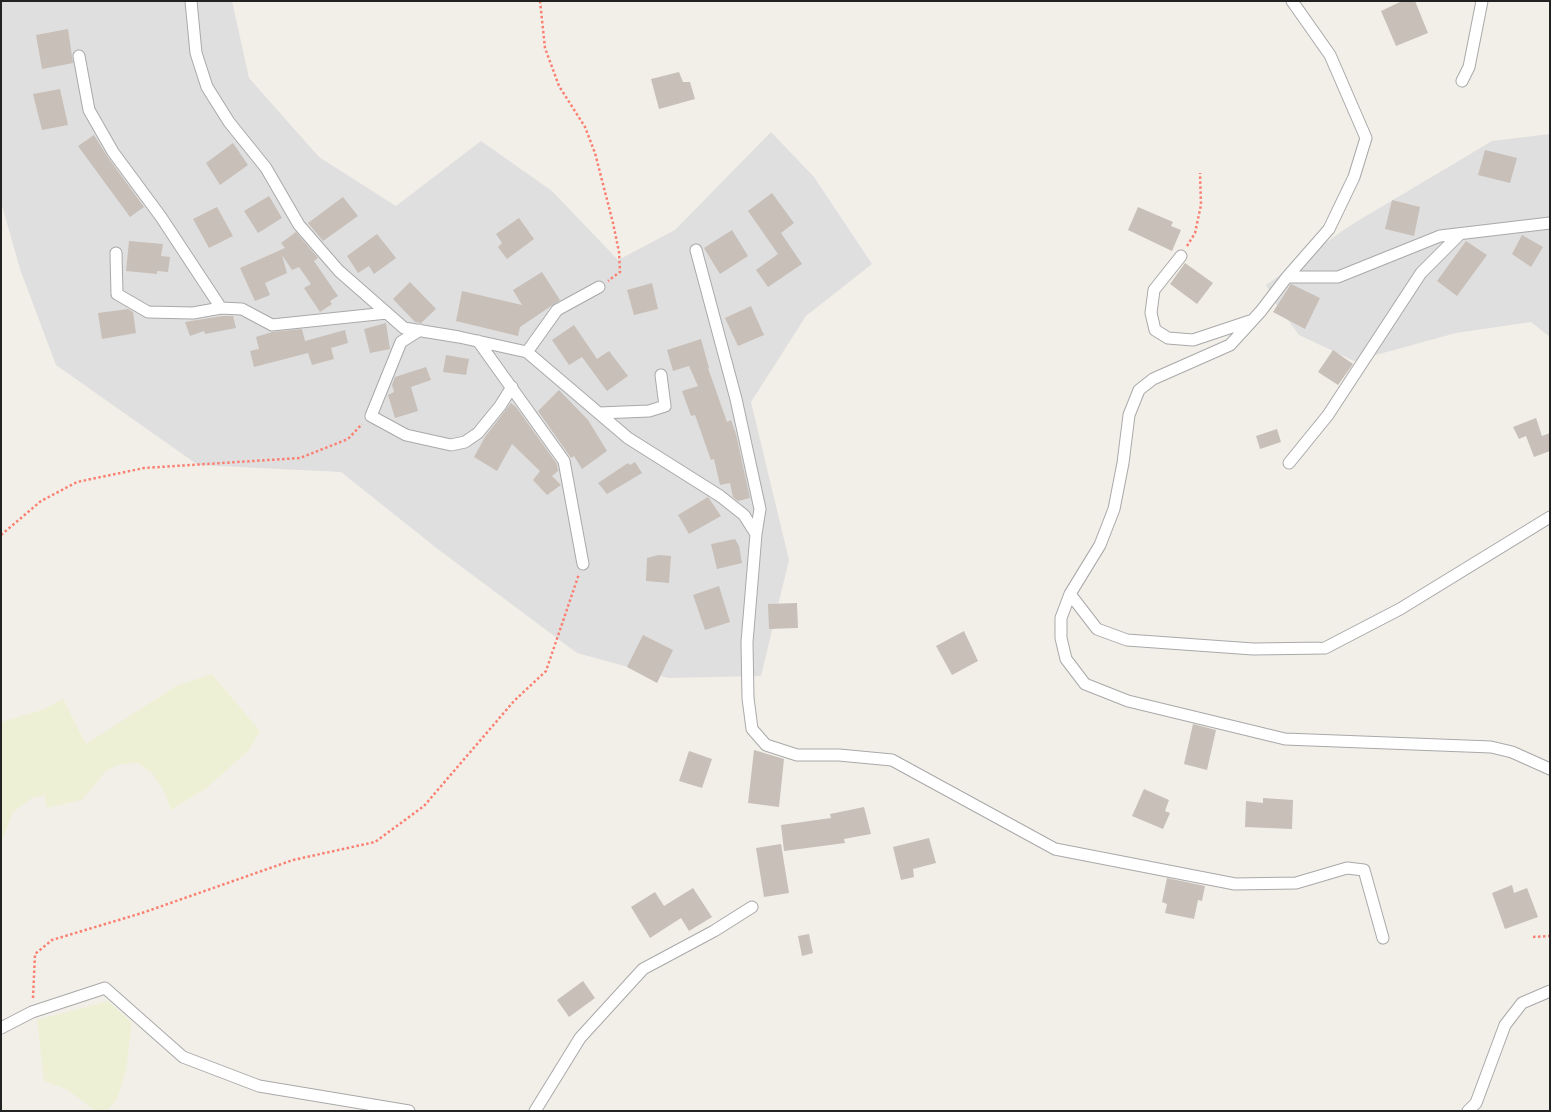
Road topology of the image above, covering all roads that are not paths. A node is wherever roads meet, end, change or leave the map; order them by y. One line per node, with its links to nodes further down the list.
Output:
1 (191, 1): 14 (street)
2 (1292, 1): 11 (street)
3 (1482, 1): 5 (street)
4 (79, 56): 13 (street)
5 (1462, 81)
6 (1550, 223): 7 (street)
7 (1459, 234): 11 (street); 22 (street)
8 (696, 250): 24 (street)
9 (116, 253): 13 (street)
10 (1181, 256): 15 (street)
11 (1287, 277): 15 (street)
12 (599, 287): 18 (street)
13 (222, 308): 14 (street)
14 (387, 313): 16 (street)
15 (1254, 319): 26 (street)
16 (420, 330): 17 (street); 20 (street)
17 (478, 341): 18 (street); 20 (street)
18 (527, 352): 21 (street)
19 (661, 375): 21 (street)
20 (512, 387): 25 (street)
21 (599, 413): 24 (street)
22 (1289, 463)
23 (1550, 517): 26 (street)
24 (756, 534): 29 (street)
25 (583, 564)
26 (1070, 594): 27 (street)
27 (1550, 769)
28 (752, 907): 33 (street)
29 (1383, 938)
30 (1550, 990): 34 (street)
31 (1, 1028): 32 (street)
32 (409, 1111)
33 (535, 1111)
34 (1468, 1111)

